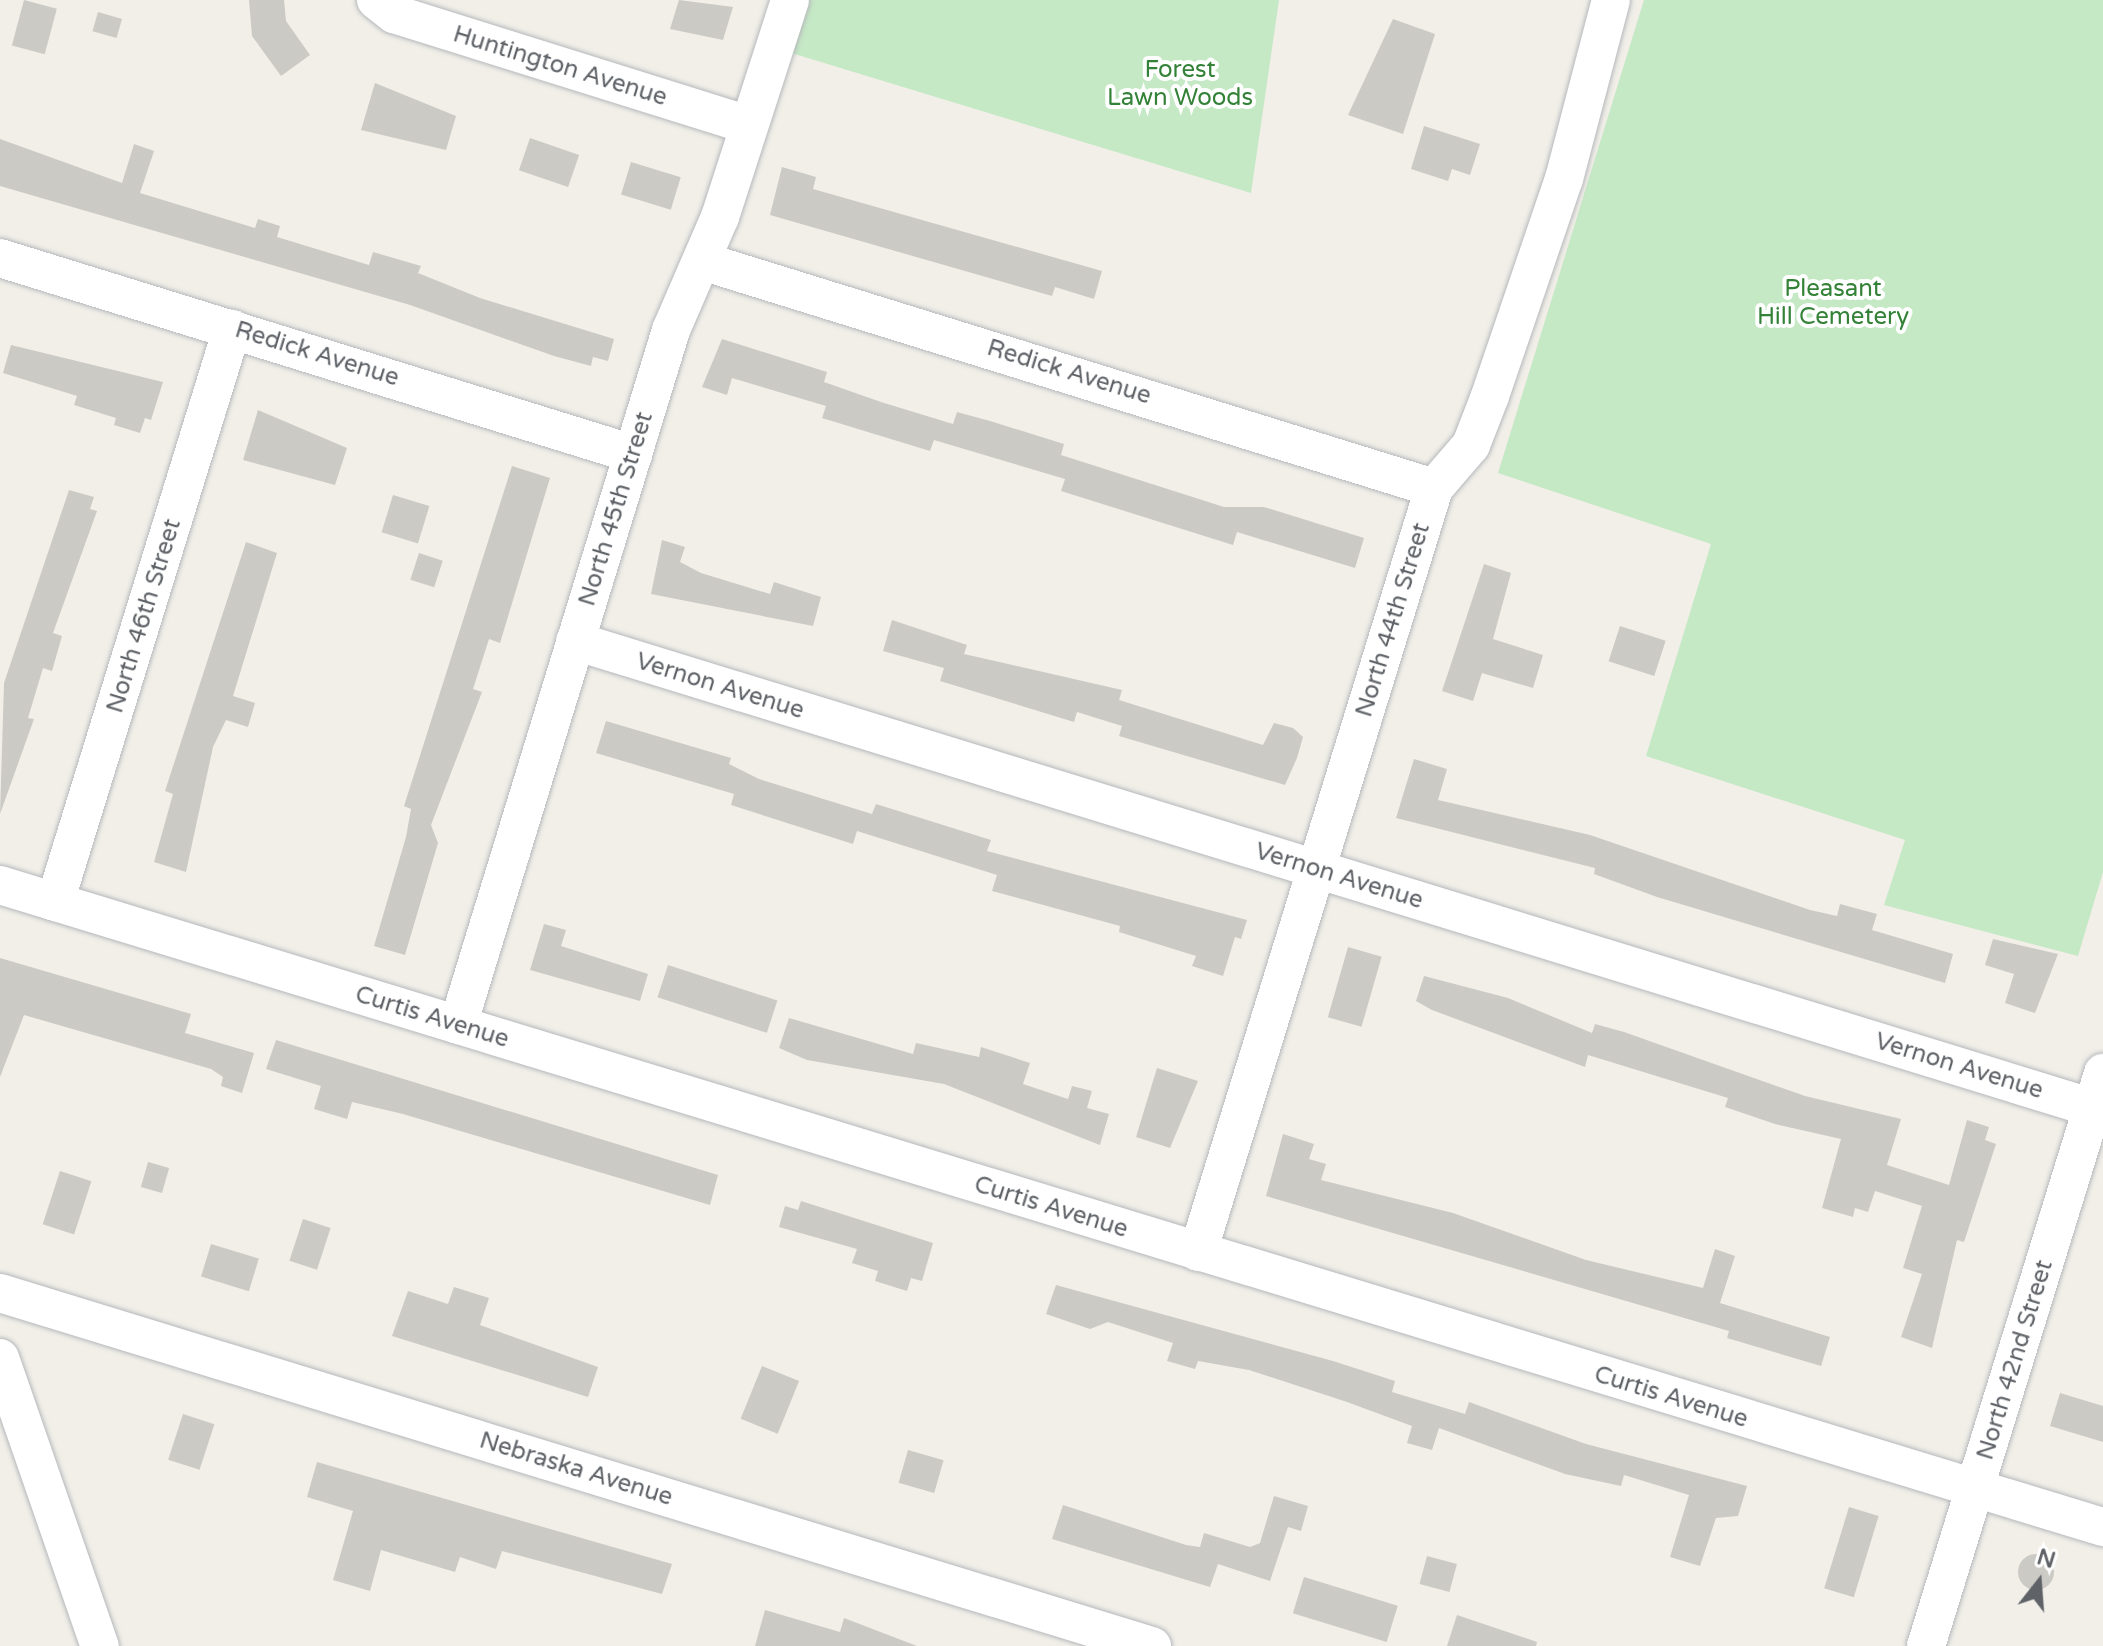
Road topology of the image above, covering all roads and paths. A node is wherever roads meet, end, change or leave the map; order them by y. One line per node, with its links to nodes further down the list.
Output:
1 (376, 0): 4 (street, Huntington Avenue)
2 (790, 0): 4 (street, North 45th Street)
3 (1611, 0): 9 (street, North 44th Street)
4 (749, 125): 6 (street, North 45th Street)
5 (0, 258): 7 (street, Redick Avenue)
6 (702, 261): 8 (street, North 45th Street); 9 (street, Redick Avenue)
7 (232, 329): 8 (street, Redick Avenue); 13 (street, North 46th Street)
8 (633, 454): 10 (street, North 45th Street)
9 (1434, 488): 11 (street, North 44th Street)
10 (575, 641): 11 (street, Vernon Avenue); 14 (street, North 45th Street)
11 (1317, 869): 15 (street, Vernon Avenue); 16 (street, North 44th Street)
12 (0, 885): 13 (street, Curtis Avenue)
13 (55, 902): 14 (street, Curtis Avenue)
14 (458, 1025): 16 (street, Curtis Avenue)
15 (2099, 1097): 19 (street, North 42nd Street)
16 (1198, 1252): 19 (street, Curtis Avenue)
17 (0, 1293): 22 (street, Nebraska Avenue)
18 (0, 1358): 21 (street)
19 (1975, 1488): 20 (street, Curtis Avenue); 23 (street, North 42nd Street)
20 (2103, 1527)
21 (100, 1646)
22 (1152, 1646)
23 (1926, 1646)

